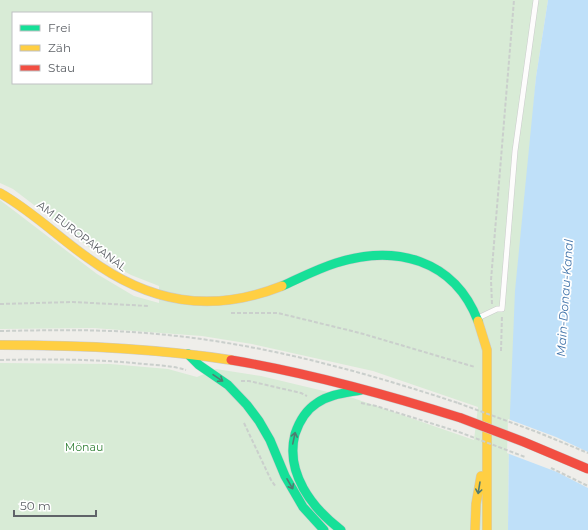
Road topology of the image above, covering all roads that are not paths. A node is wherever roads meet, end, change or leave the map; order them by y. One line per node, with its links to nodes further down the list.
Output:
1 (536, 0): 3 (lane)
2 (0, 193): 3 (main road, AM EUROPAKANAL)
3 (478, 319): 7 (main road, AM EUROPAKANAL)
4 (0, 345): 5 (main road)
5 (188, 354): 6 (main road); 9 (main road, one-way to 9)
6 (368, 389): 8 (main road, bridge); 10 (main road, one-way to 6)
7 (487, 436): 11 (main road, AM EUROPAKANAL, one-way to 11); 12 (main road, AM EUROPAKANAL)
8 (588, 469)
9 (324, 530)
10 (341, 530)
11 (475, 530)
12 (487, 530)

